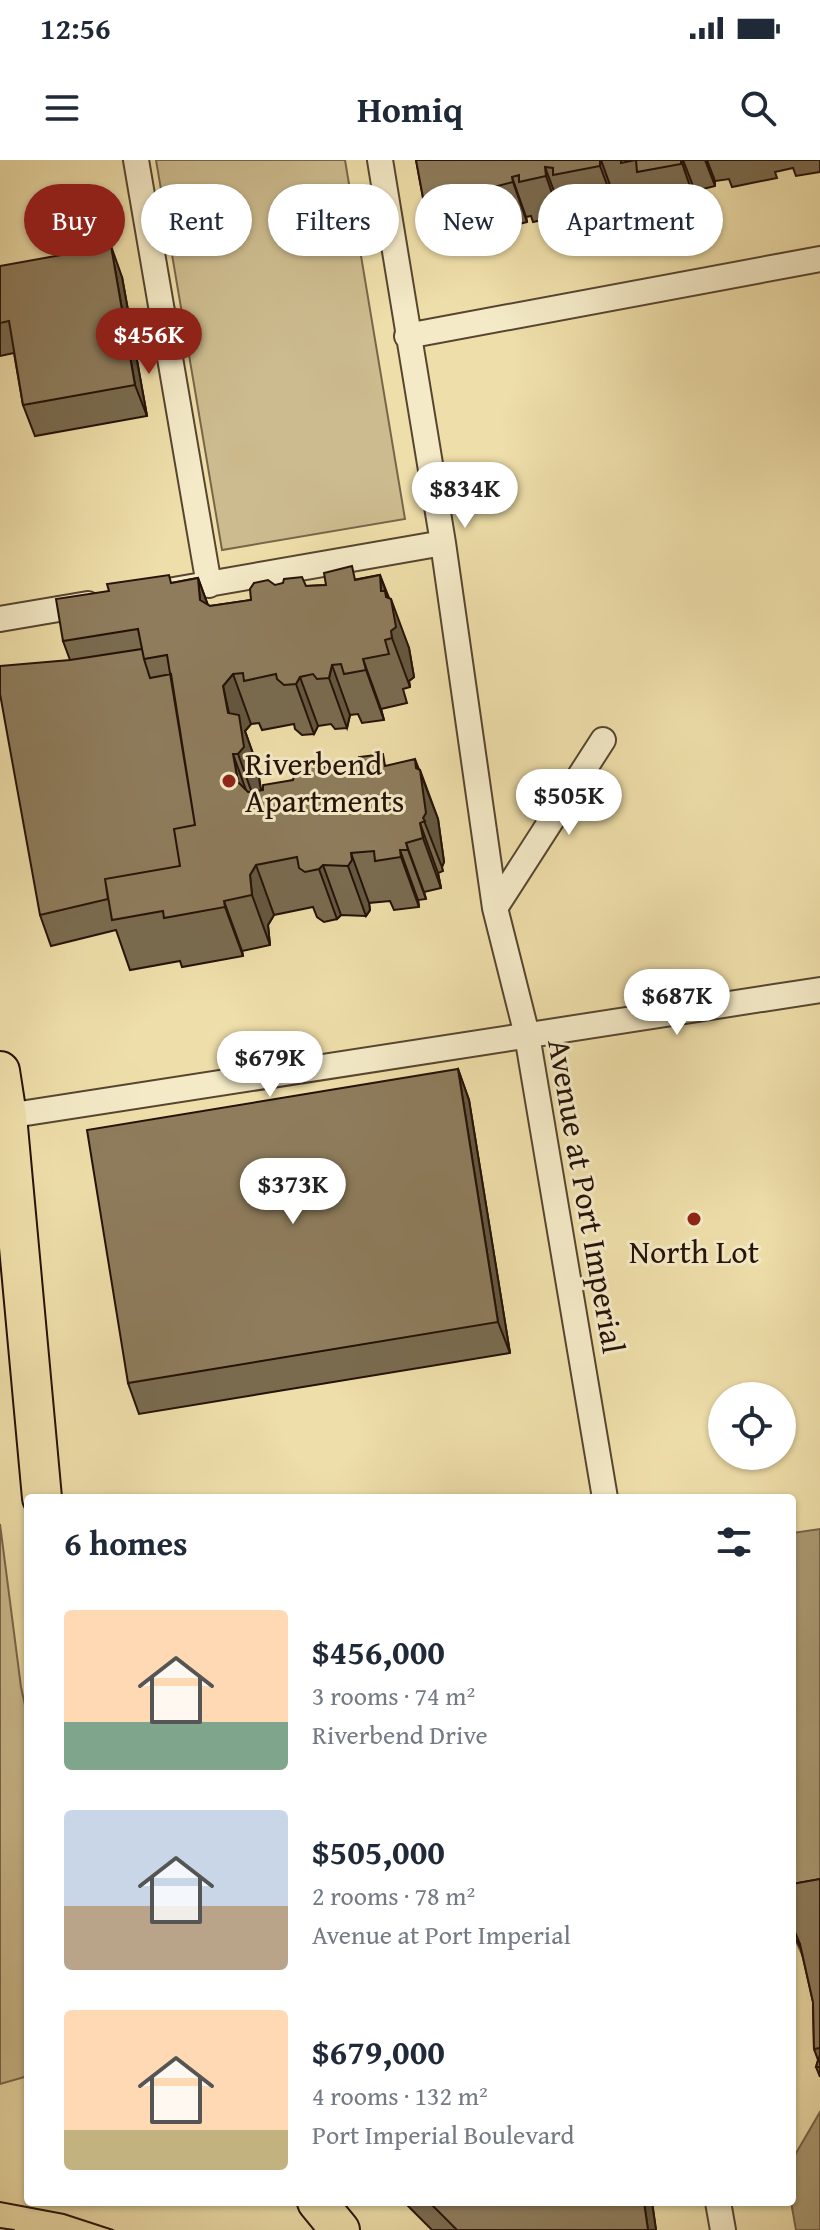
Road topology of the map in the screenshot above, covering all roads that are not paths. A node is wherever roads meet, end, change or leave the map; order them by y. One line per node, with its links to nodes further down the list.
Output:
1 (136, 160): 6 (street)
2 (380, 160): 4 (street, Avenue at Port Imperial)
3 (820, 259): 4 (street)
4 (407, 336): 5 (street, Avenue at Port Imperial)
5 (443, 543): 6 (street); 11 (street, Avenue at Port Imperial)
6 (209, 585): 7 (street)
7 (149, 594)
8 (104, 602): 9 (street)
9 (0, 619)
10 (603, 740): 11 (street)
11 (495, 908): 13 (street, Avenue at Port Imperial)
12 (820, 990): 13 (street)
13 (527, 1035): 15 (street); 17 (street, Avenue at Port Imperial)
14 (0, 1071): 15 (main road)
15 (7, 1116): 16 (main road)
16 (42, 1494)
17 (604, 1494)
18 (320, 2206): 20 (main road)
19 (719, 2206): 21 (street)
20 (340, 2230)
21 (723, 2230)

